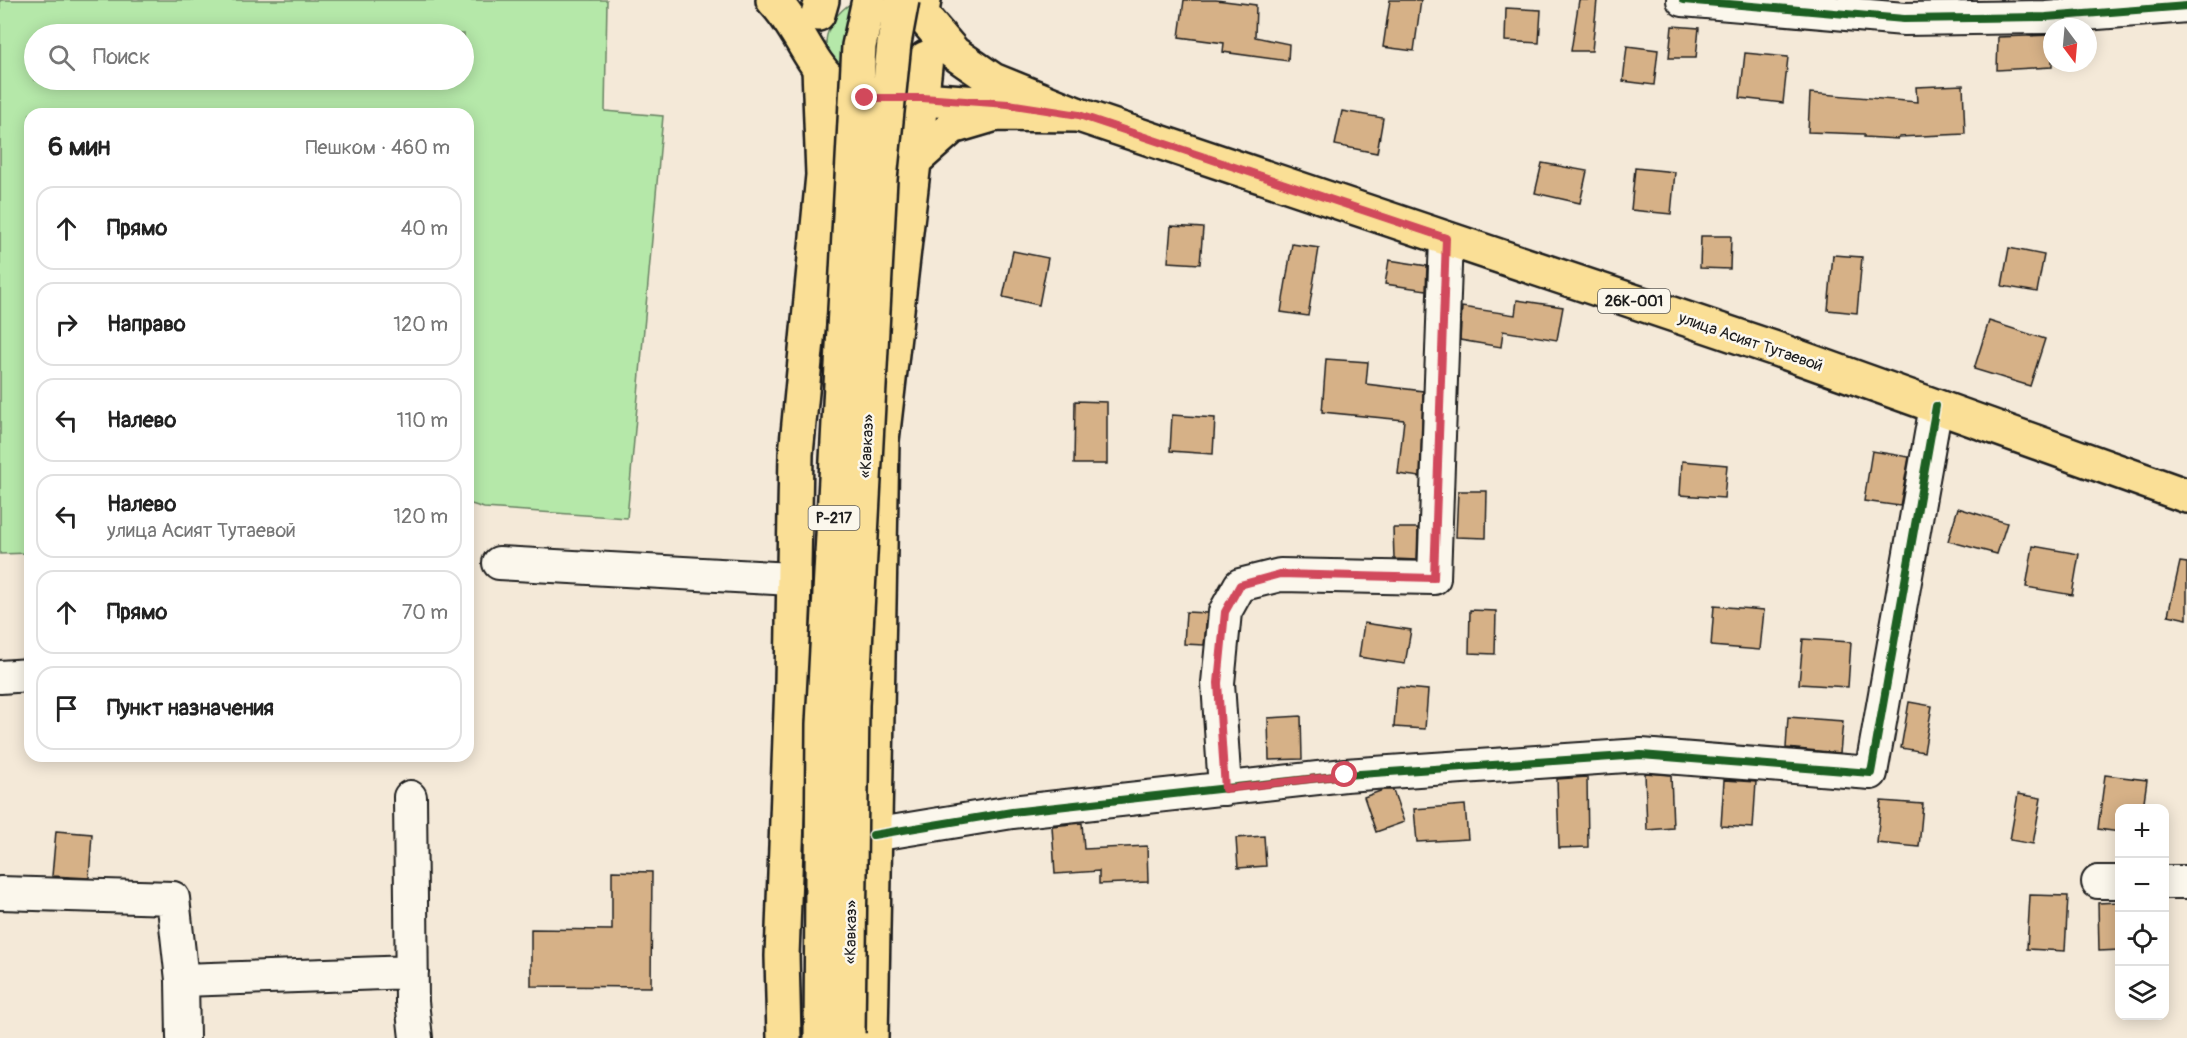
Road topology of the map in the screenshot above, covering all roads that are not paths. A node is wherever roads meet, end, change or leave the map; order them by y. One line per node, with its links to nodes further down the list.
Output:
1 (773, 0): 9 (main road)
2 (869, 0): 29 (main road, «Кавказ» / Р-217, bridge)
3 (1683, 0): 7 (street)
4 (822, 5): 9 (main road)
5 (917, 6): 8 (main road); 12 (main road, улица Асият Тутаевой); 29 (main road, «Кавказ» / Р-217, bridge)
6 (2187, 6): 7 (street)
7 (1902, 9)
8 (926, 58): 10 (main road); 11 (main road)
9 (819, 68): 10 (main road); 18 (main road)
10 (883, 97): 11 (main road)
11 (922, 98): 12 (main road); 13 (main road)
12 (1079, 115): 13 (main road); 14 (main road, улица Асият Тутаевой / 26К-001)
13 (914, 161): 23 (main road, Р-217)
14 (1446, 238): 15 (main road, улица Асият Тутаевой / 26К-001); 21 (street)
15 (1936, 406): 16 (main road, улица Асият Тутаевой / 26К-001); 21 (street)
16 (2187, 496)
17 (499, 563): 18 (street)
18 (792, 579): 32 (main road)
19 (24, 675): 20 (street)
20 (0, 677)
21 (1225, 789): 23 (street)
22 (410, 797): 27 (street)
23 (873, 835): 29 (main road, Р-217)
24 (2169, 882): 25 (street)
25 (2187, 882)
26 (0, 893): 28 (street)
27 (412, 972): 28 (street); 31 (street)
28 (182, 980): 30 (street)
29 (842, 1037)
30 (183, 1038)
31 (416, 1038)
32 (784, 1038)

